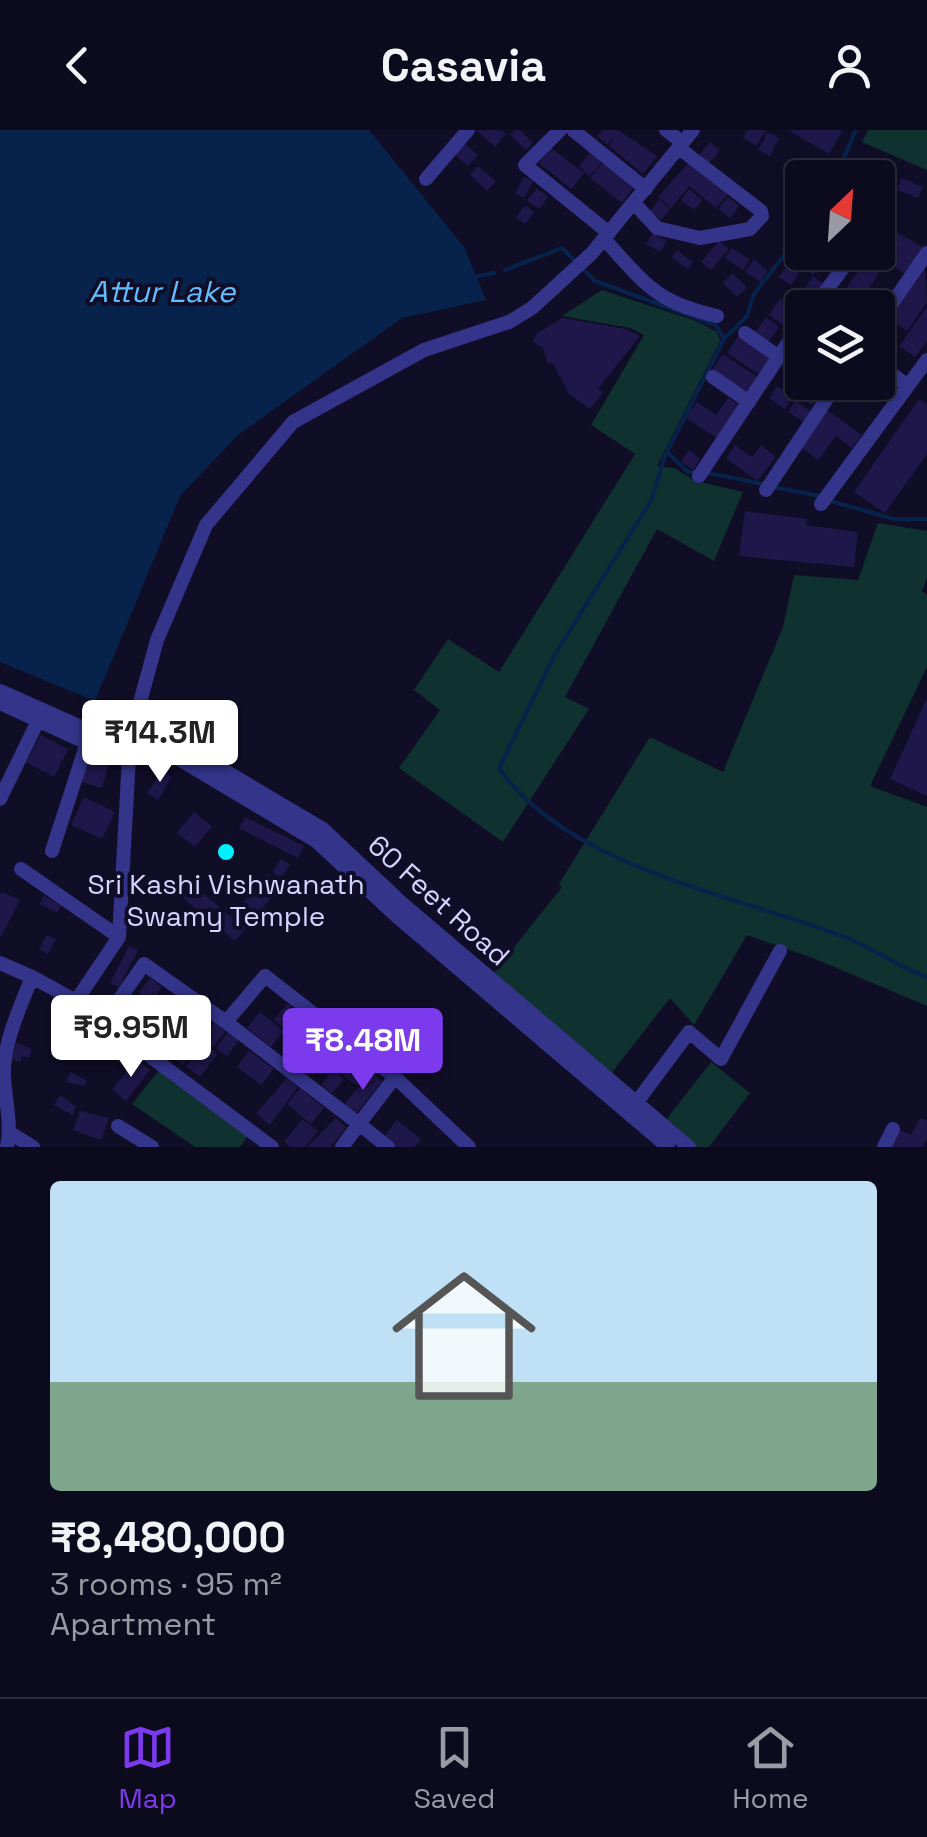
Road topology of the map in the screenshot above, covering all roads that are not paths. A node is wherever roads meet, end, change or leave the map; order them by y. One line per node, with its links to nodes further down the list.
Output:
1 (468, 130): 6 (street)
2 (560, 130): 9 (street)
3 (573, 130): 7 (street)
4 (666, 130): 5 (street)
5 (685, 140): 7 (street); 8 (street)
6 (426, 179)
7 (646, 188): 8 (street)
8 (634, 202): 9 (street)
9 (607, 236): 12 (street); 28 (street)
10 (927, 252): 11 (street)
11 (895, 299)
12 (717, 316)
13 (745, 333): 15 (street)
14 (785, 347): 15 (street)
15 (779, 356): 21 (street)
16 (927, 360): 19 (street)
17 (895, 376): 19 (street)
18 (713, 377): 21 (street)
19 (908, 386): 24 (street)
20 (826, 400): 23 (street)
21 (748, 402): 22 (street)
22 (699, 476)
23 (766, 490)
24 (822, 504)
25 (0, 691): 28 (street)
26 (0, 703): 27 (street)
27 (38, 720): 29 (street); 30 (street)
28 (131, 735): 29 (street); 33 (street); 42 (street, 60 Feet Road); 54 (street, 60 Feet Road)
29 (87, 743): 31 (street)
30 (0, 799)
31 (52, 852)
32 (21, 868): 33 (street)
33 (119, 937): 37 (street)
34 (780, 951): 42 (street)
35 (0, 963): 36 (street)
36 (32, 977): 37 (street); 40 (street)
37 (76, 1001): 38 (street)
38 (104, 1020): 39 (street); 50 (street)
39 (226, 1022): 41 (street); 43 (street)
40 (2, 1071): 46 (street)
41 (395, 1077): 43 (street); 53 (street)
42 (636, 1103): 55 (street, 60 Feet Road)
43 (358, 1124): 51 (street); 52 (street)
44 (118, 1126): 47 (street)
45 (893, 1129): 56 (street)
46 (8, 1140): 48 (street)
47 (134, 1142): 49 (street)
48 (33, 1147)
49 (152, 1147)
50 (272, 1147)
51 (342, 1147)
52 (388, 1147)
53 (469, 1147)
54 (668, 1147)
55 (689, 1147)
56 (884, 1147)

